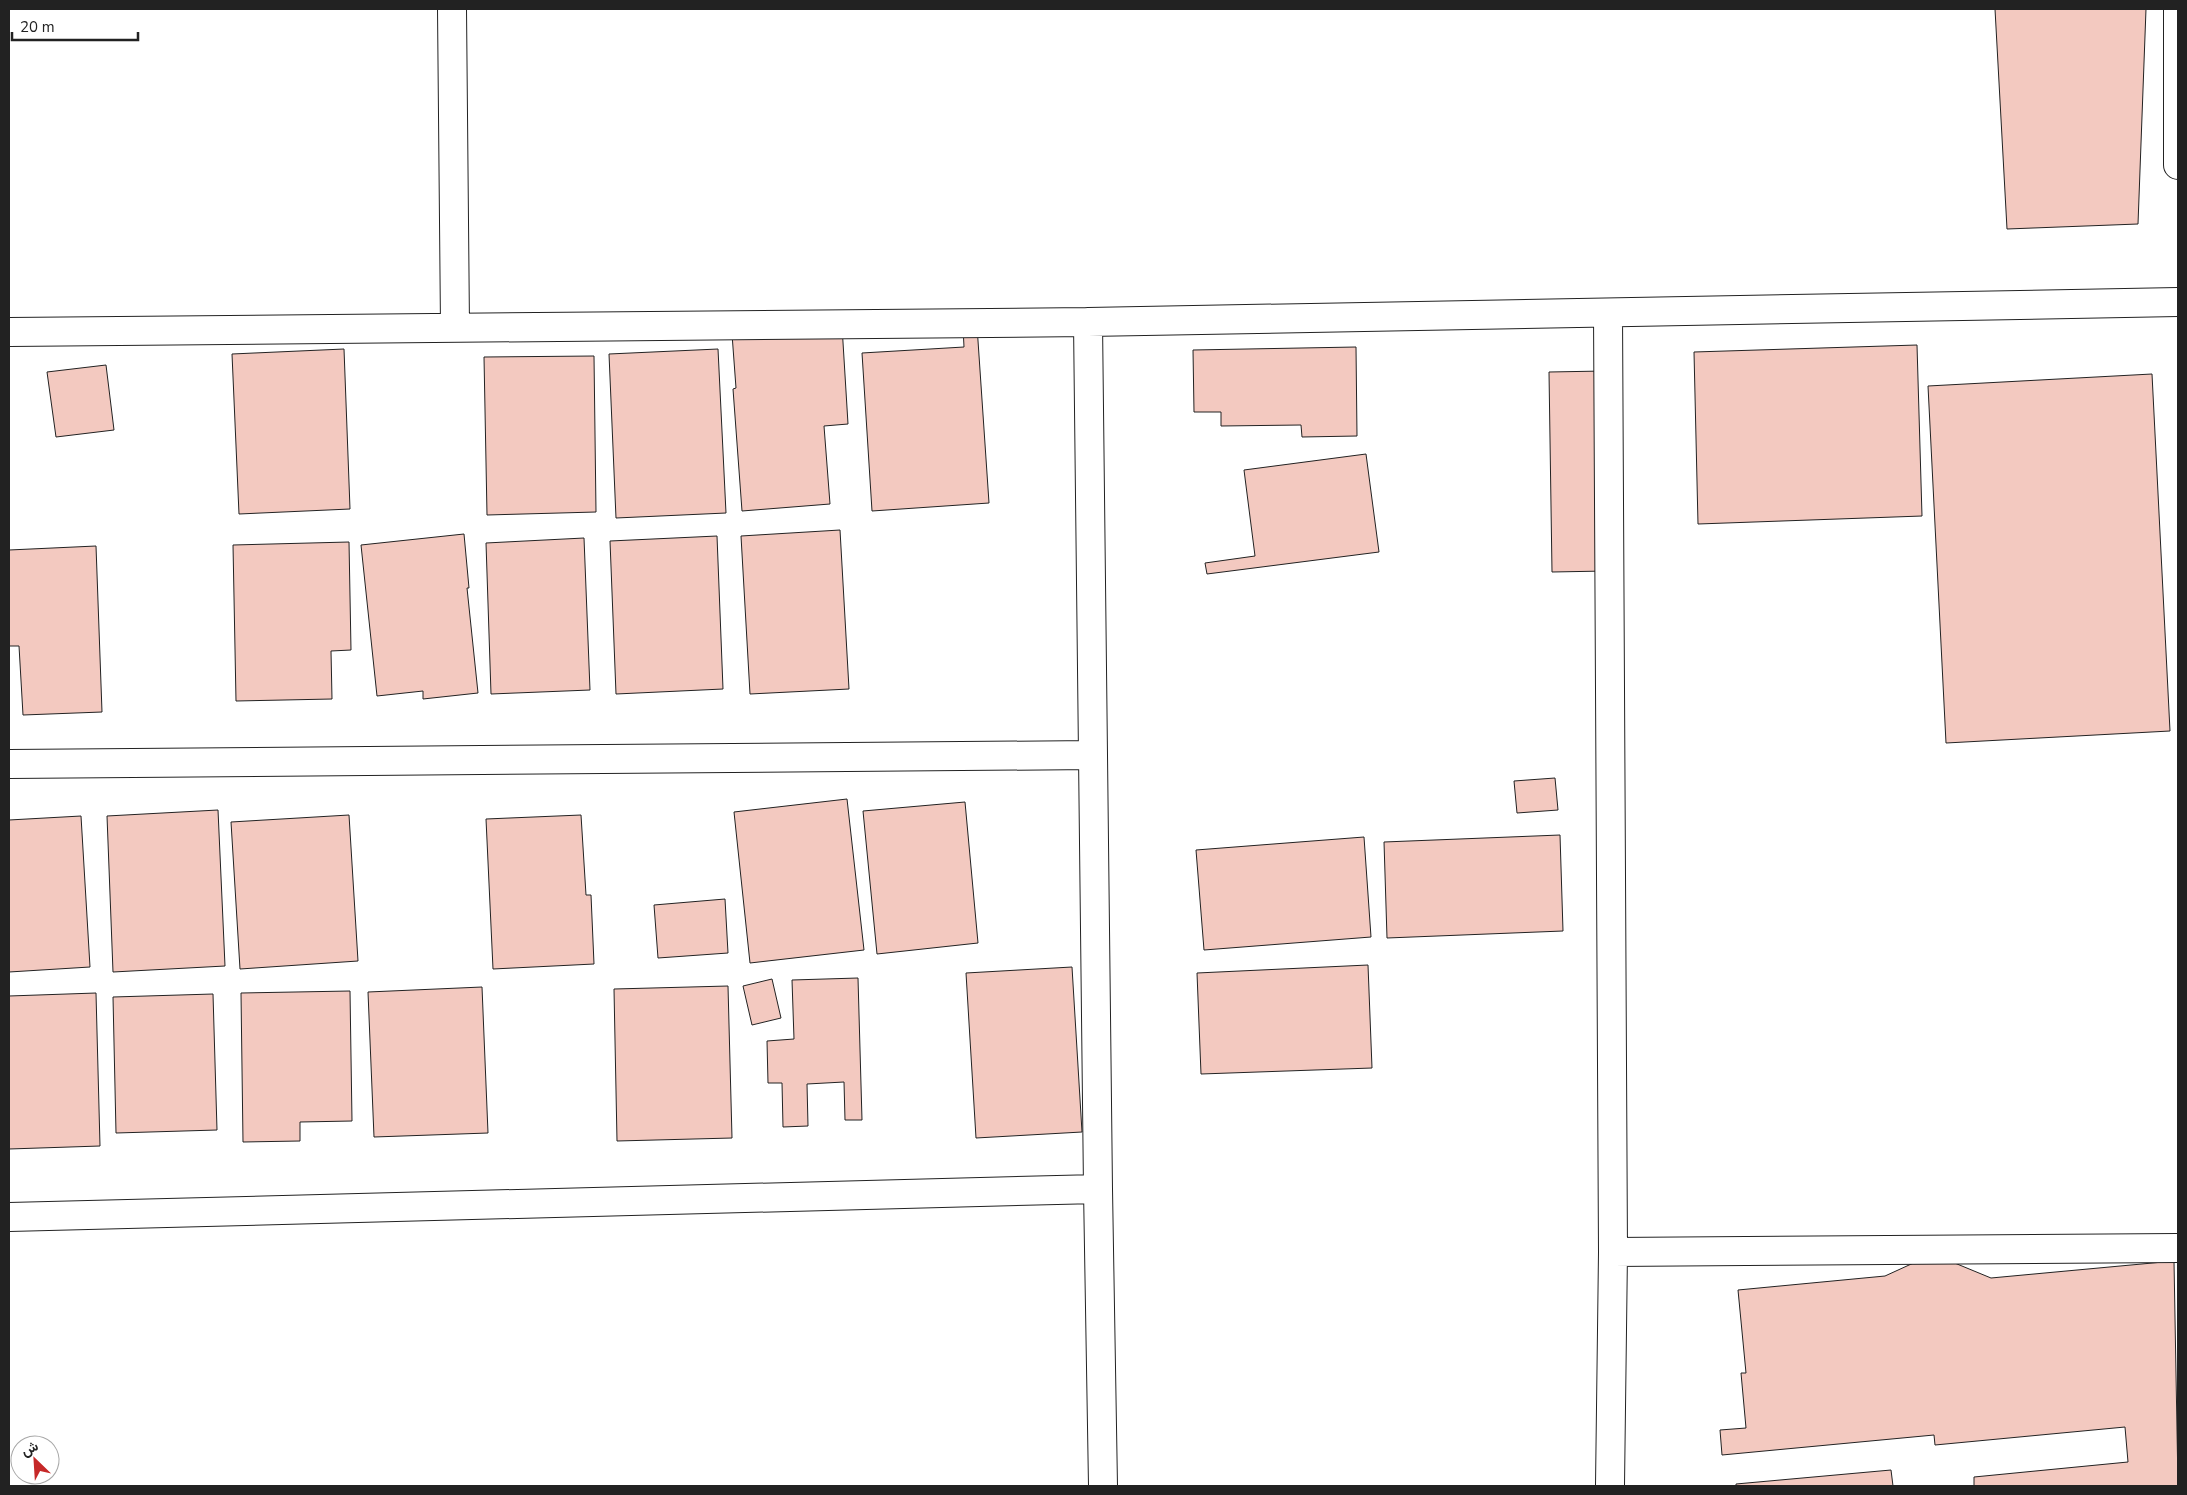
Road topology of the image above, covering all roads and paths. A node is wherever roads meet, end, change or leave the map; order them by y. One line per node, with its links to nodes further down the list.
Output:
1 (452, 9): 7 (street)
2 (2178, 9): 3 (street)
3 (2178, 165)
4 (2178, 302): 5 (street)
5 (1608, 313): 6 (street); 14 (street)
6 (1088, 322): 7 (street); 9 (street)
7 (455, 327): 8 (street)
8 (9, 332)
9 (1093, 755): 10 (street); 11 (street)
10 (9, 764)
11 (1098, 1189): 12 (street); 15 (street)
12 (9, 1217)
13 (2178, 1248): 14 (street)
14 (1613, 1252): 16 (street)
15 (1103, 1486)
16 (1610, 1486)

